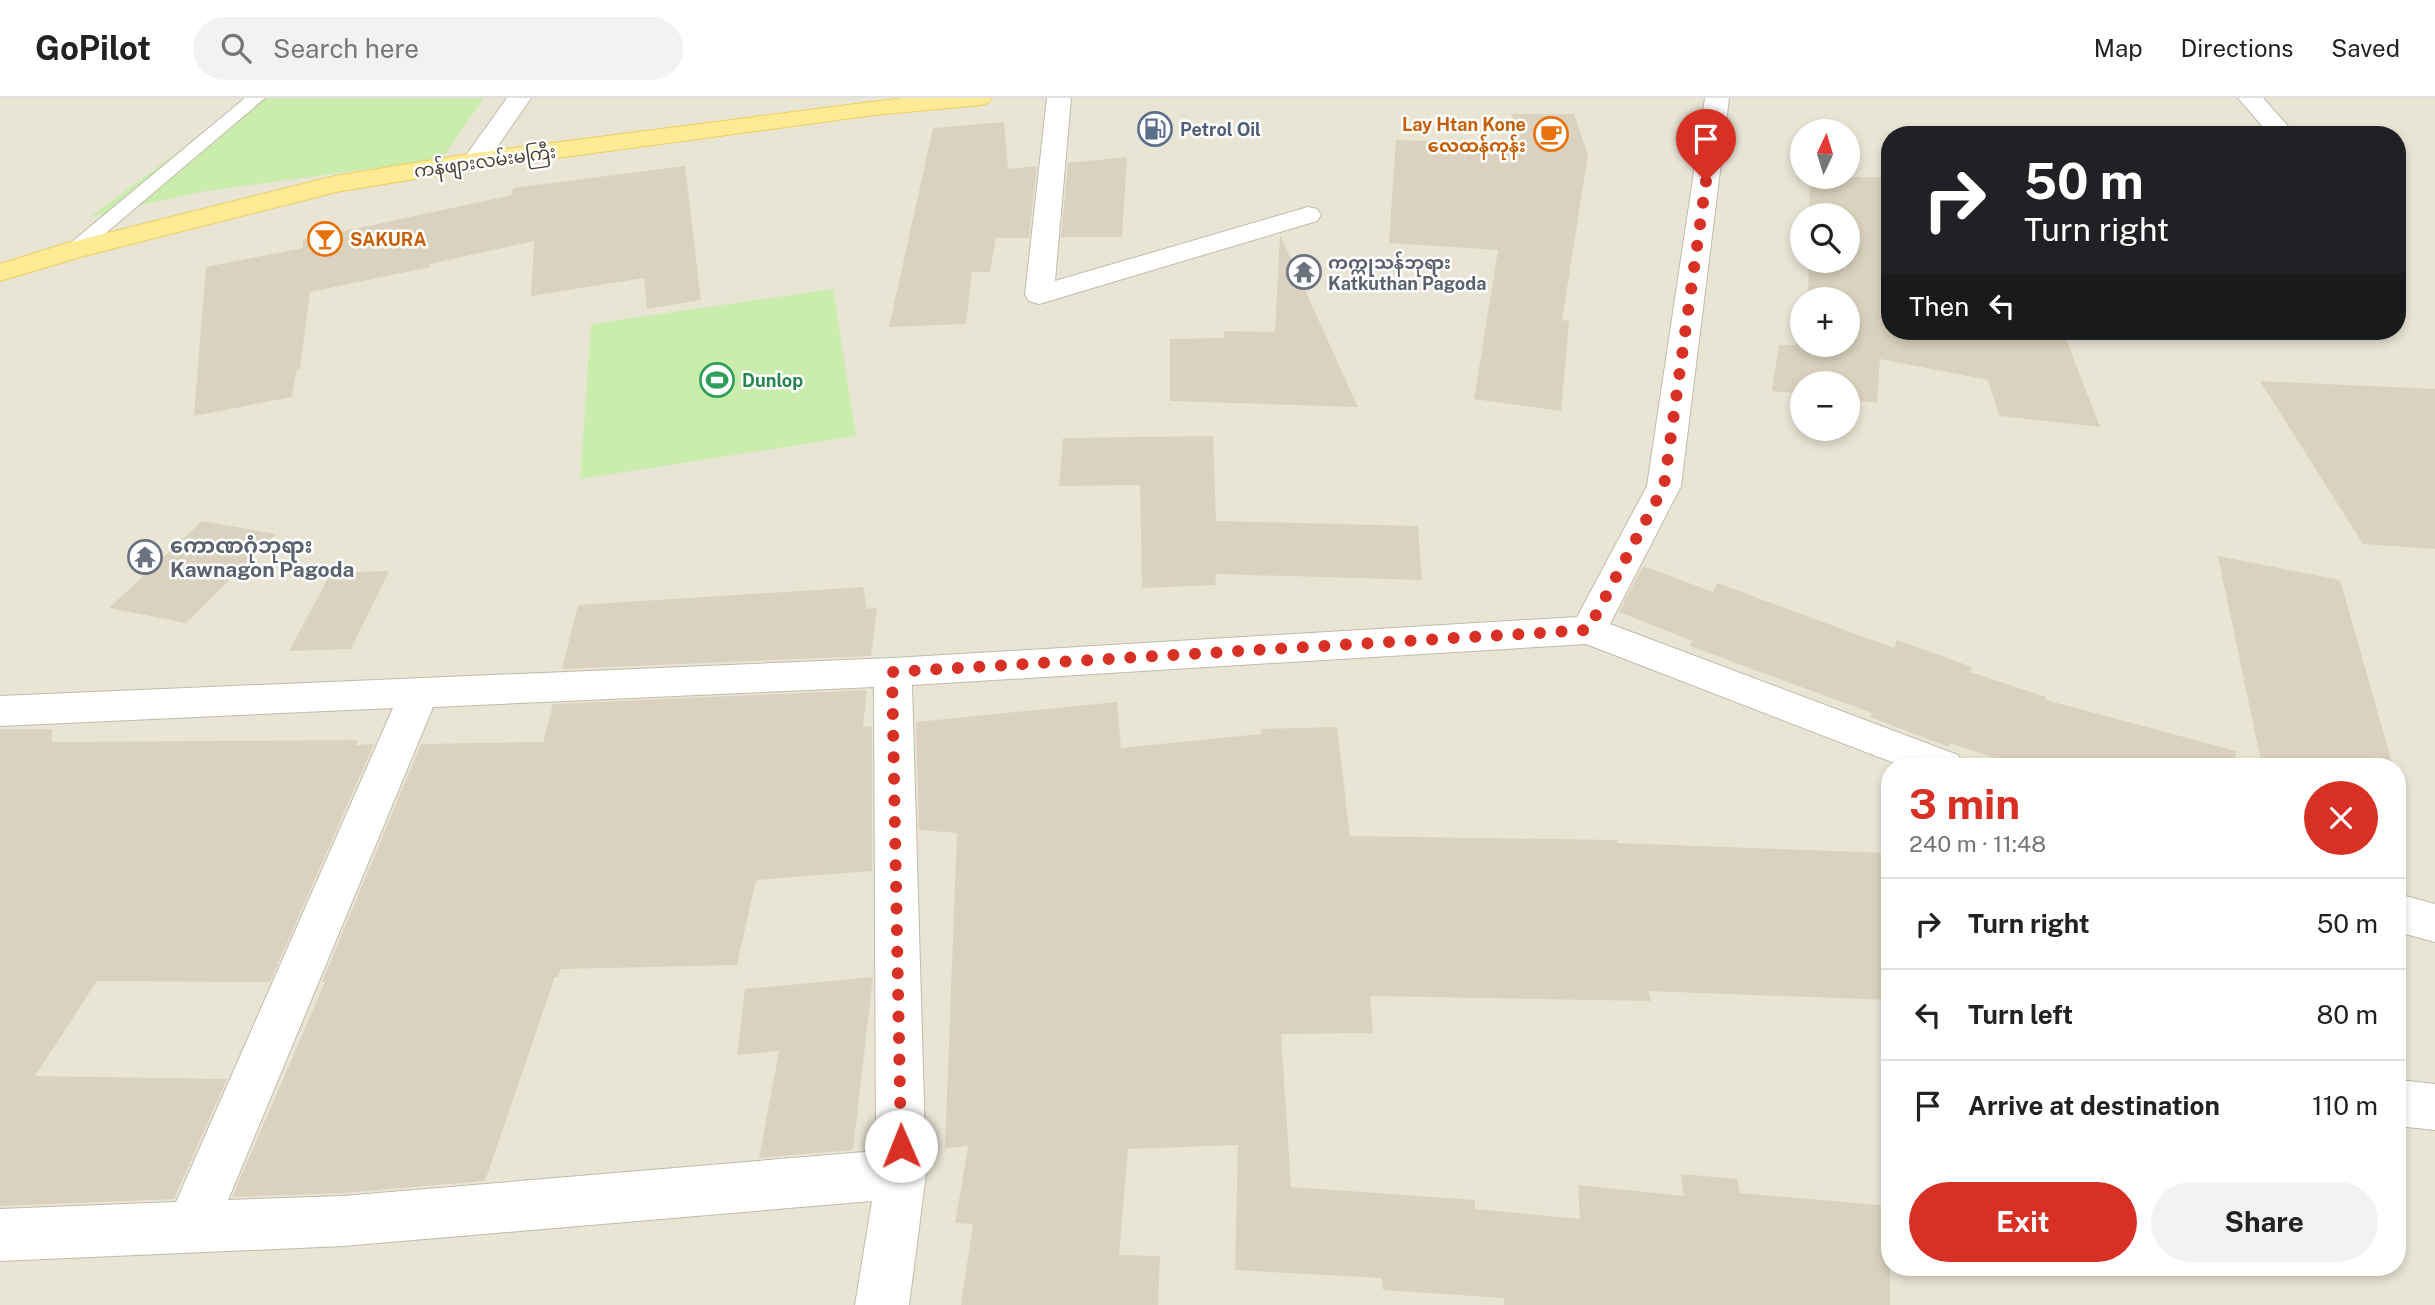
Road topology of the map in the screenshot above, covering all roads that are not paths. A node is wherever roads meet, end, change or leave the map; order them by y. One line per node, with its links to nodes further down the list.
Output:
1 (256, 98): 10 (lane)
2 (519, 98): 8 (street)
3 (980, 98): 8 (main road, ကန်ဖျားလမ်းမကြီး)
4 (1059, 98): 9 (street)
5 (1717, 98): 12 (street)
6 (2250, 98): 7 (street)
7 (2276, 126)
8 (474, 161): 10 (main road, ကန်ဖျားလမ်းမကြီး)
9 (1308, 215)
10 (74, 250): 11 (main road, ကန်ဖျားလမ်းမကြီး)
11 (0, 273)
12 (1588, 630): 13 (street); 16 (street)
13 (892, 672): 14 (street); 21 (street)
14 (419, 694): 15 (street); 22 (street)
15 (0, 711)
16 (1923, 758)
17 (2406, 915): 18 (street)
18 (2435, 923)
19 (2406, 1104): 20 (street)
20 (2435, 1107)
21 (901, 1174): 22 (street); 24 (street)
22 (191, 1227): 23 (street)
23 (0, 1235)
24 (882, 1305)

